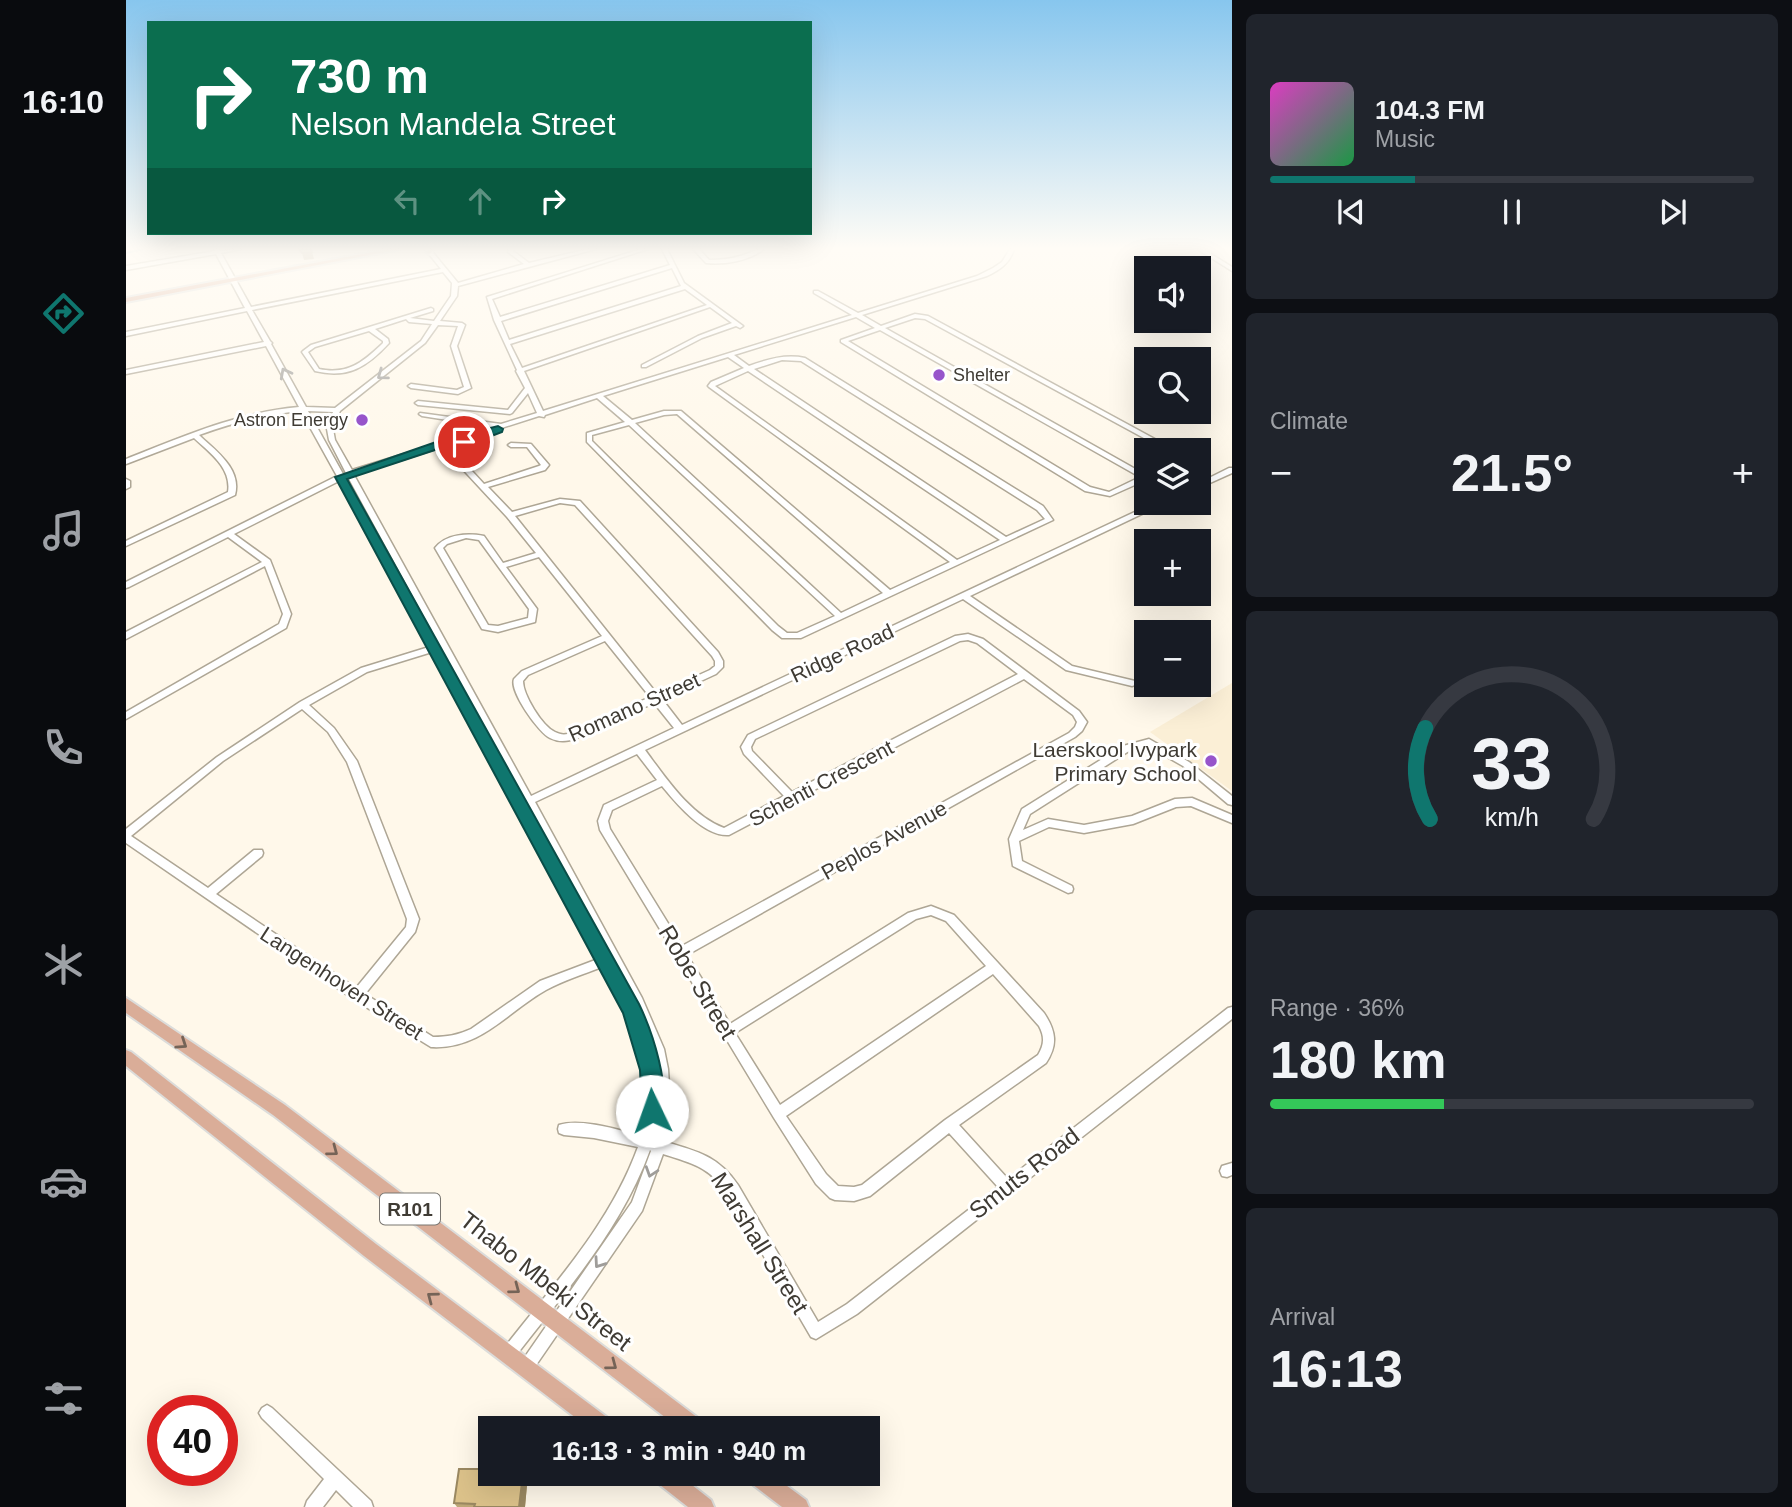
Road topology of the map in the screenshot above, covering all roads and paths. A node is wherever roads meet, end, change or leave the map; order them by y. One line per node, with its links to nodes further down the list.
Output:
1 (202, 319): 16 (street)
2 (255, 319): 17 (street)
3 (401, 319): 15 (street)
4 (408, 319): 13 (street)
5 (584, 319): 18 (street)
6 (669, 319): 22 (street)
7 (729, 319): 20 (street)
8 (841, 319): 19 (street)
9 (863, 319): 14 (street)
10 (904, 319): 14 (street)
11 (930, 319): 35 (street)
12 (497, 320): 18 (street)
13 (438, 321): 24 (street); 29 (street, one-way to 29)
14 (878, 327): 39 (street); 44 (street)
15 (371, 329): 15 (street)
16 (126, 334)
17 (269, 343): 23 (street); 28 (street, one-way to 17)
18 (507, 344): 22 (street)
19 (729, 355): 21 (street); 26 (street)
20 (644, 366)
21 (749, 369): 50 (street); 50 (street); 54 (street)
22 (519, 371): 25 (street)
23 (126, 372)
24 (411, 386)
25 (528, 389): 27 (street); 31 (street)
26 (599, 396): 31 (street); 32 (street)
27 (418, 403)
28 (303, 406): 29 (street); 34 (street); 41 (street)
29 (337, 410): 41 (street)
30 (422, 414): 33 (street)
31 (541, 416): 33 (street)
32 (630, 422): 57 (street); 59 (street); 59 (street)
33 (502, 428): 37 (street)
34 (195, 435): 38 (street); 51 (street)
35 (1150, 438)
36 (511, 444): 45 (street)
37 (445, 446): 41 (street); 45 (street)
38 (126, 462)
39 (1134, 470)
40 (1232, 470): 42 (street)
41 (346, 478): 49 (street); 62 (street)
42 (1211, 480)
43 (126, 481): 46 (street)
44 (1134, 483)
45 (484, 486): 47 (street)
46 (126, 487)
47 (510, 515): 52 (street); 65 (street, Romano Street)
48 (1135, 515): 58 (street, Ridge Road)
49 (230, 534): 53 (street); 56 (street)
50 (1006, 540): 54 (street)
51 (126, 544)
52 (539, 554): 55 (street); 61 (street)
53 (267, 562): 60 (street); 67 (street)
54 (955, 562): 57 (street)
55 (501, 566): 55 (street)
56 (126, 585)
57 (889, 594): 59 (street)
58 (964, 596): 64 (street); 68 (street, Ridge Road)
59 (840, 616)
60 (126, 636)
61 (607, 638): 65 (street); 65 (street, Romano Street)
62 (438, 647): 66 (street); 73 (street)
63 (1024, 675): 71 (street, Schenti Crescent); 71 (street); 80 (street, Peplos Avenue)
64 (1132, 683)
65 (657, 698): 68 (street)
66 (303, 704): 75 (street); 83 (street)
67 (126, 716)
68 (680, 729): 69 (street, Ridge Road)
69 (639, 749): 70 (street, Schenti Crescent); 73 (street, Ridge Road)
70 (663, 782): 71 (street, Schenti Crescent); 80 (street, Robe Street)
71 (792, 798)
72 (1232, 801): 76 (street)
73 (525, 803): 81 (street); 91 (street)
74 (1232, 819): 76 (street)
75 (126, 836): 79 (street, Langenhoven Street)
76 (1014, 839): 78 (street)
77 (258, 853): 79 (street)
78 (1068, 889)
79 (208, 894): 83 (street, Langenhoven Street)
80 (680, 953): 86 (street, Robe Street)
81 (605, 961): 83 (street, Langenhoven Street); 91 (street)
82 (994, 967): 86 (street); 88 (street); 89 (street)
83 (357, 995)
84 (126, 1005): 93 (main road, Thabo Mbeki Street / R101, one-way to 93)
85 (1232, 1012): 92 (street, Smuts Road)
86 (728, 1031): 88 (street, Robe Street)
87 (126, 1058): 96 (main road, R101, one-way to 87)
88 (778, 1114): 89 (street, Robe Street)
89 (950, 1124): 92 (street)
90 (564, 1129): 91 (street, Marshall Street)
91 (652, 1146): 93 (street); 94 (street, one-way to 94); 95 (street, Marshall Street)
92 (1006, 1186): 95 (street, Smuts Road)
93 (541, 1310): 94 (main road, Thabo Mbeki Street / R101); 96 (street)
94 (558, 1324): 97 (street); 100 (main road, Thabo Mbeki Street / R101, one-way to 100)
95 (816, 1332)
96 (509, 1353): 97 (main road, R101)
97 (527, 1366): 99 (main road, R101)
98 (267, 1413): 101 (street)
99 (590, 1416)
100 (679, 1416)
101 (334, 1479): 104 (street); 105 (street)
102 (677, 1486): 106 (main road)
103 (771, 1486): 107 (main road)
104 (313, 1507)
105 (365, 1507)
106 (704, 1507)
107 (799, 1507)

